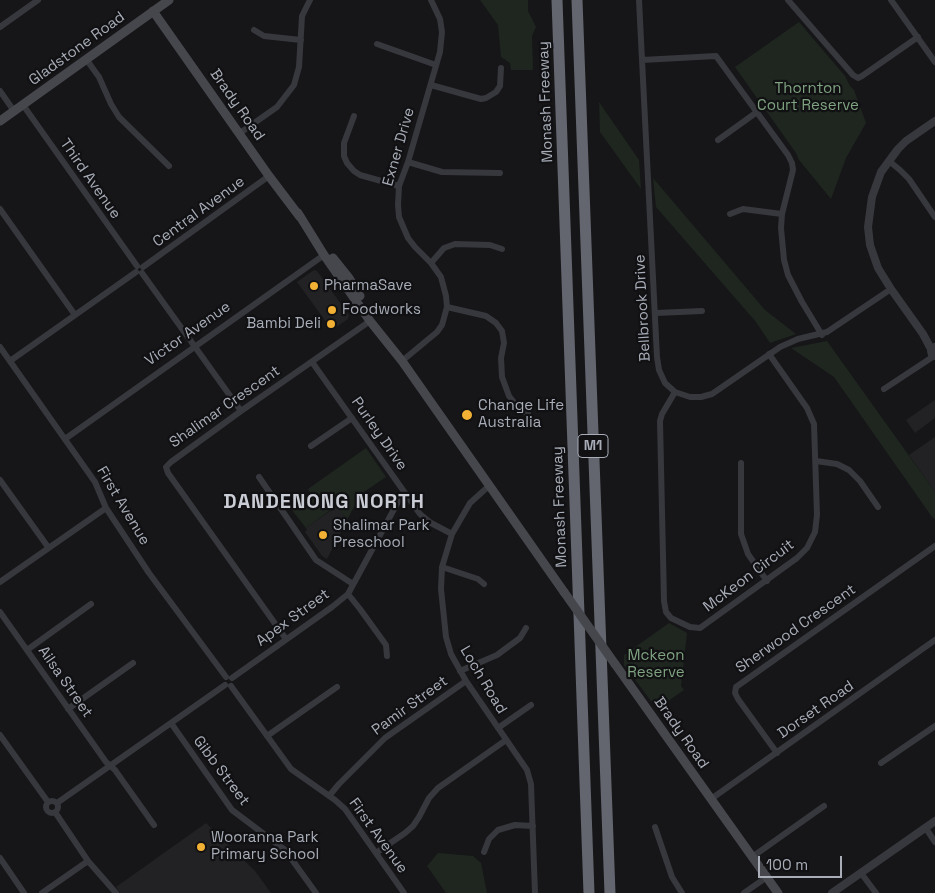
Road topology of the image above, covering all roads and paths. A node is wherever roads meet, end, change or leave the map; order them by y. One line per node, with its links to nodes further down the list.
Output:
1 (38, 0): 12 (street)
2 (169, 0): 10 (main road, Gladstone Road)
3 (310, 0): 15 (street)
4 (431, 0): 20 (street, Exner Drive)
5 (556, 0): 133 (highway, Monash Freeway / M1)
6 (577, 0): 134 (highway, M1)
7 (639, 0): 18 (street, Bellbrook Drive)
8 (788, 0): 14 (street)
9 (891, 0): 14 (street)
10 (154, 11): 17 (main road, Gladstone Road); 30 (main road, Brady Road)
11 (0, 16): 12 (street)
12 (2, 25)
13 (254, 30): 15 (street)
14 (918, 37): 19 (street)
15 (300, 40): 30 (street)
16 (377, 44): 20 (street)
17 (86, 60): 24 (main road, Gladstone Road); 34 (street)
18 (642, 60): 26 (street); 49 (street, Bellbrook Drive)
19 (935, 62)
20 (436, 65): 22 (street, Exner Drive)
21 (501, 68): 22 (street)
22 (431, 85): 32 (street, Exner Drive)
23 (0, 90): 25 (street)
24 (23, 105): 25 (main road, Gladstone Road); 45 (street, Third Avenue)
25 (14, 111): 28 (main road, Gladstone Road)
26 (757, 112): 31 (street); 40 (street)
27 (354, 116): 37 (street)
28 (0, 121)
29 (935, 121): 33 (street)
30 (240, 133): 36 (main road, Brady Road)
31 (718, 140)
32 (408, 162): 35 (street); 37 (street, Exner Drive)
33 (888, 162): 41 (street); 46 (street)
34 (169, 166)
35 (500, 173)
36 (269, 176): 43 (main road, Brady Road); 45 (street, Central Avenue)
37 (399, 186): 44 (street, Exner Drive)
38 (0, 209): 50 (street)
39 (730, 214): 40 (street)
40 (782, 214): 52 (street)
41 (935, 217)
42 (502, 249): 44 (street)
43 (326, 254): 51 (main road, Brady Road); 54 (street, Victor Avenue)
44 (431, 263): 47 (street, Exner Drive)
45 (140, 270): 50 (street, Central Avenue); 54 (street, Third Avenue)
46 (891, 289): 52 (street); 55 (street)
47 (447, 307): 58 (street); 63 (street)
48 (702, 311): 49 (street)
49 (656, 312): 61 (street, Bellbrook Drive)
50 (75, 315): 57 (street, Central Avenue)
51 (372, 319): 58 (main road, Brady Road); 59 (street, Shalimar Crescent)
52 (822, 335): 56 (street)
53 (0, 347): 57 (street, First Avenue)
54 (194, 347): 62 (street, Third Avenue); 65 (street, Victor Avenue)
55 (934, 353): 60 (street)
56 (769, 354): 61 (street); 67 (street, McKeon Circuit)
57 (10, 361): 65 (street, First Avenue)
58 (402, 361): 71 (main road, Brady Road)
59 (312, 362): 62 (street, Shalimar Crescent); 64 (street, Purley Drive)
60 (884, 388)
61 (675, 392): 79 (street, McKeon Circuit)
62 (241, 412): 87 (street, Shalimar Crescent)
63 (528, 413)
64 (352, 418): 66 (street); 72 (street, Purley Drive)
65 (65, 439): 74 (street, First Avenue)
66 (311, 446)
67 (816, 462): 73 (street); 79 (street, McKeon Circuit)
68 (741, 463): 79 (street)
69 (259, 477): 81 (street)
70 (1, 483): 77 (street)
71 (490, 485): 75 (street, Loch Road); 109 (main road, Brady Road, bridge)
72 (406, 495): 75 (street, Purley Drive); 81 (street, Apex Street)
73 (878, 506)
74 (106, 508): 77 (street); 93 (street, First Avenue)
75 (452, 534): 78 (street, Loch Road)
76 (935, 546): 105 (street, Sherwood Crescent)
77 (48, 548): 80 (street)
78 (442, 567): 82 (street); 92 (street, Loch Road)
79 (767, 581)
80 (0, 582)
81 (354, 584): 83 (street, Apex Street)
82 (484, 584)
83 (348, 594): 87 (street, Apex Street); 90 (street)
84 (91, 604): 89 (street)
85 (0, 612): 89 (street, Ailsa Street)
86 (526, 628): 92 (street)
87 (286, 639): 93 (street, Apex Street)
88 (935, 640): 105 (street, Dorset Road)
89 (27, 650): 98 (street, Ailsa Street)
90 (387, 656)
91 (133, 663): 98 (street)
92 (460, 671): 94 (street, Loch Road)
93 (229, 678): 95 (street)
94 (466, 682): 101 (street, Loch Road); 108 (street, Pamir Street)
95 (228, 686): 99 (street); 103 (street, First Avenue)
96 (337, 687): 103 (street)
97 (531, 705): 101 (street)
98 (68, 708): 107 (street, Ailsa Street)
99 (171, 723): 107 (street); 130 (street, Gibb Street)
100 (935, 726): 106 (street)
101 (498, 728): 104 (street, Loch Road)
102 (0, 736): 110 (street)
103 (267, 736): 108 (street, First Avenue)
104 (506, 740): 116 (street, Loch Road); 121 (street)
105 (777, 753): 109 (street, Dorset Road)
106 (882, 763)
107 (110, 766): 111 (street); 115 (street, Ailsa Street)
108 (329, 796): 121 (street, First Avenue)
109 (711, 799): 122 (main road, Brady Road)
110 (48, 802): 111 (street); 113 (street)
111 (57, 804): 113 (street)
112 (824, 806): 122 (street)
113 (55, 812): 124 (street)
114 (935, 820): 118 (street)
115 (154, 825)
116 (533, 826): 120 (street); 132 (street, Loch Road)
117 (655, 827): 135 (street)
118 (925, 828): 119 (street); 125 (street)
119 (935, 842)
120 (484, 852)
121 (376, 853): 131 (street, First Avenue)
122 (752, 857): 126 (main road, Brady Road)
123 (0, 858): 127 (street)
124 (88, 861): 128 (street); 129 (street)
125 (861, 872): 138 (street); 139 (street)
126 (767, 877): 136 (street); 137 (main road, Brady Road)
127 (24, 893)
128 (42, 893)
129 (116, 893)
130 (316, 893)
131 (404, 893)
132 (535, 893)
133 (589, 893)
134 (610, 893)
135 (682, 893)
136 (744, 893)
137 (778, 893)
138 (832, 893)
139 (876, 893)

